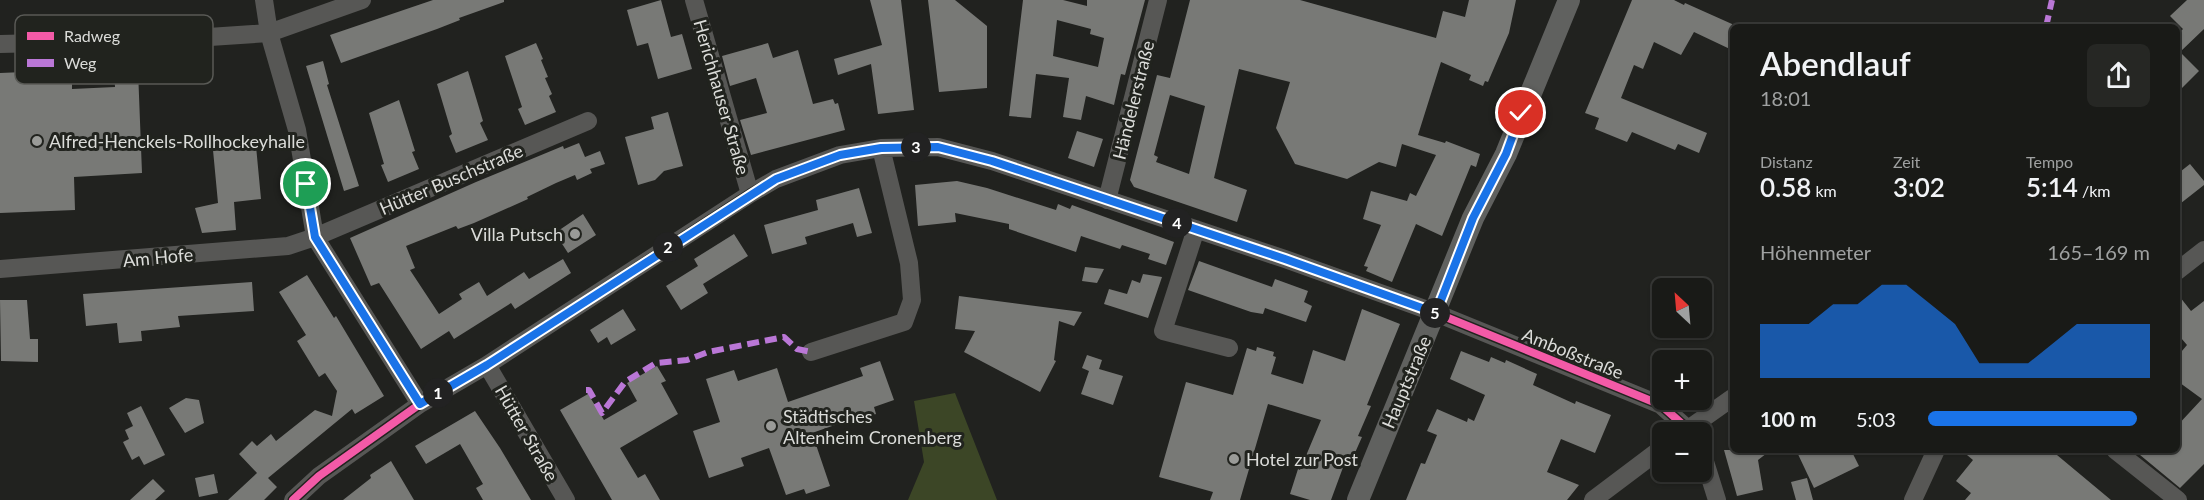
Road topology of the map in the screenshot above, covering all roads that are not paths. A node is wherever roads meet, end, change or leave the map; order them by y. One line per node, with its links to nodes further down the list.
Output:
1 (264, 0): 6 (street)
2 (362, 0): 6 (street)
3 (694, 0): 12 (street, Herichhauser Straße)
4 (1158, 0): 13 (street, Händelerstraße)
5 (1569, 0): 19 (main road, Hauptstraße)
6 (269, 33): 7 (street); 15 (street)
7 (213, 37)
8 (0, 44): 9 (street)
9 (15, 44)
10 (588, 121): 15 (street, Hütter Buschstraße)
11 (881, 148): 12 (street, Herichhauser Straße); 13 (street, Herichhauser Straße); 21 (street)
12 (750, 194): 22 (street, Herichhauser Straße)
13 (1107, 200): 14 (street, Herichhauser Straße)
14 (1196, 230): 19 (street, Herichhauser Straße); 20 (street)
15 (315, 237): 17 (street, Am Hofe); 24 (street)
16 (2204, 250): 18 (street)
17 (0, 269)
18 (2180, 269)
19 (1436, 313): 25 (street, Amboßstraße); 33 (main road, Hauptstraße)
20 (1229, 348)
21 (811, 352)
22 (487, 365): 24 (street, Herichhauser Straße); 32 (street, Hütter Straße)
23 (1730, 400): 26 (street)
24 (420, 404): 31 (street, Herichhauser Straße)
25 (1679, 422)
26 (1700, 422)
27 (1935, 453): 36 (street)
28 (2119, 453): 37 (street)
29 (1652, 456): 34 (street)
30 (1711, 482): 35 (street)
31 (292, 500)
32 (566, 500)
33 (1358, 500)
34 (1593, 500)
35 (1717, 500)
36 (1913, 500)
37 (2178, 500)

